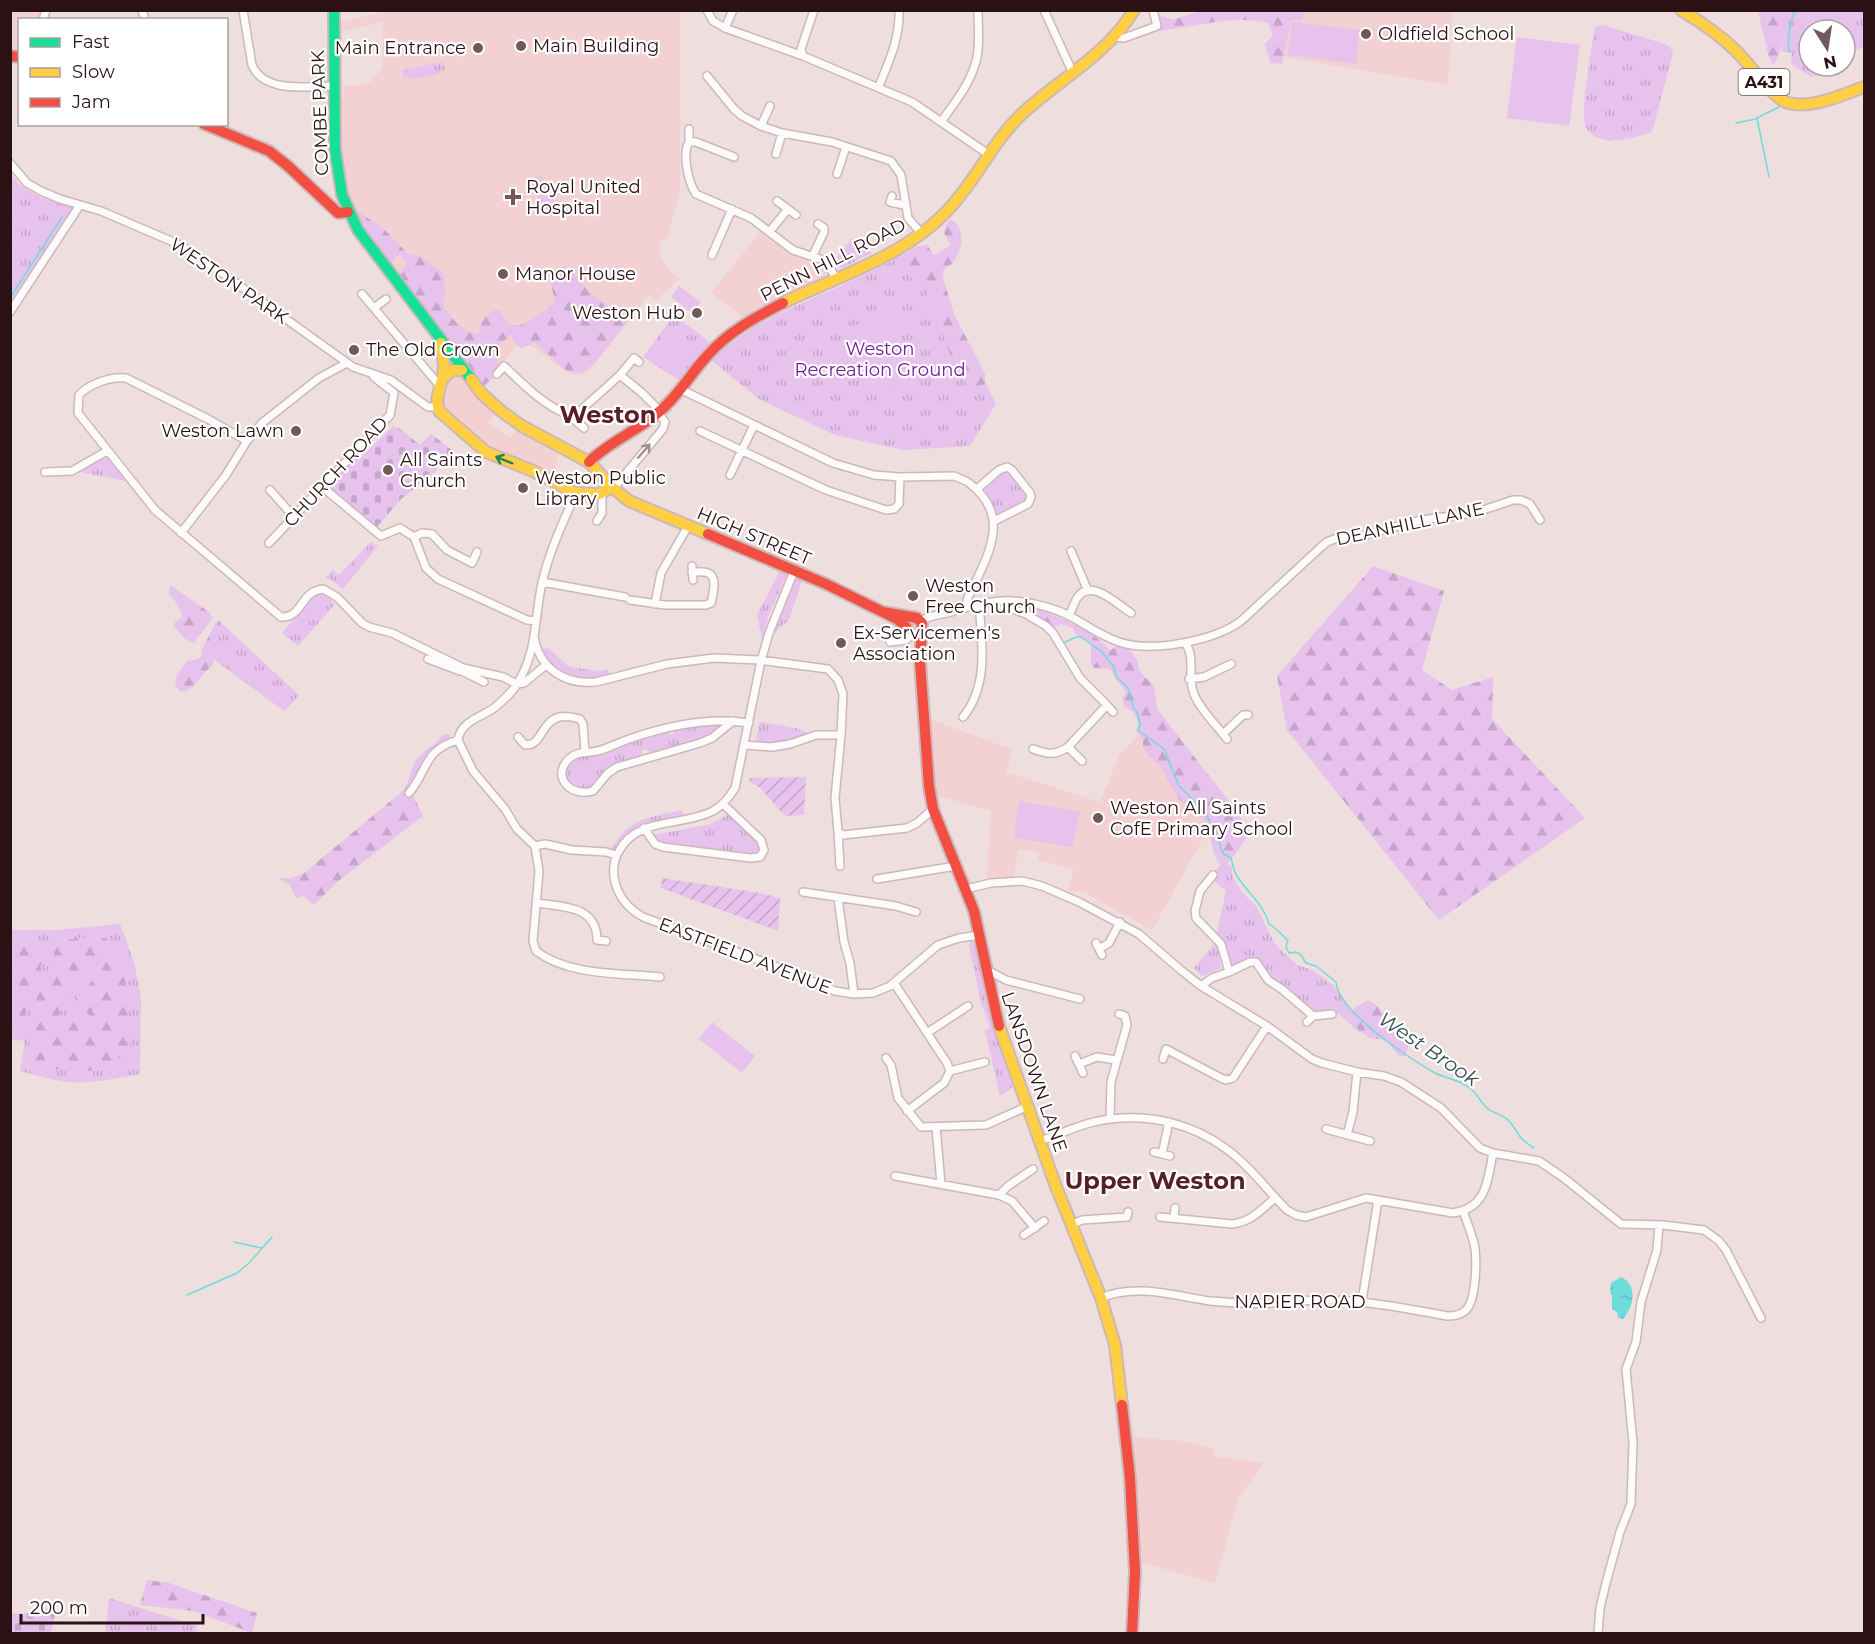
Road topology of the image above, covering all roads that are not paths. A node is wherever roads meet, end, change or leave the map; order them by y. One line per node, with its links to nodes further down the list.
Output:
1 (243, 10): 18 (street)
2 (334, 10): 18 (street, COMBE PARK)
3 (707, 10): 12 (street)
4 (733, 10): 12 (street)
5 (814, 10): 14 (street)
6 (899, 10): 17 (street)
7 (978, 10): 21 (street)
8 (1044, 10): 15 (street)
9 (1134, 10): 13 (street, PENN HILL ROAD)
10 (1153, 10): 13 (street)
11 (1681, 10): 19 (street, A431)
12 (725, 28): 14 (street)
13 (1116, 36): 15 (street, PENN HILL ROAD)
14 (803, 56): 17 (street)
15 (1072, 71): 29 (street, PENN HILL ROAD)
16 (707, 76): 23 (street)
17 (879, 86): 21 (street)
18 (334, 87): 39 (street, COMBE PARK)
19 (1864, 87)
20 (770, 106): 23 (street)
21 (941, 122): 29 (street)
22 (209, 126): 39 (street)
23 (761, 126): 25 (street)
24 (689, 129): 26 (street)
25 (782, 133): 27 (street); 28 (street)
26 (689, 142): 30 (street); 37 (street)
27 (846, 147): 32 (street); 36 (street)
28 (776, 154)
29 (988, 154): 43 (street, PENN HILL ROAD)
30 (734, 157)
31 (10, 164): 35 (street, WESTON PARK)
32 (837, 174)
33 (892, 196): 36 (street)
34 (777, 201): 38 (street)
35 (80, 206): 50 (street); 53 (street, WESTON PARK)
36 (904, 206): 43 (street)
37 (732, 209): 42 (street); 44 (street)
38 (788, 209): 40 (street); 42 (street)
39 (348, 212): 51 (street)
40 (796, 215)
41 (818, 224): 45 (street)
42 (770, 231): 45 (street)
43 (921, 233): 46 (street, PENN HILL ROAD)
44 (712, 255)
45 (813, 255): 46 (street)
46 (836, 278): 59 (street, PENN HILL ROAD)
47 (362, 294): 49 (street)
48 (386, 299): 49 (street)
49 (374, 308): 58 (street)
50 (10, 312)
51 (439, 337): 54 (street); 58 (street)
52 (639, 362): 57 (street)
53 (346, 363): 55 (street, WESTON PARK); 66 (street)
54 (462, 370): 58 (street); 69 (street)
55 (369, 373): 60 (street); 79 (street, CHURCH ROAD)
56 (497, 374): 62 (street)
57 (620, 375): 61 (street); 62 (street)
58 (442, 382): 60 (street)
59 (680, 389): 61 (street, PENN HILL ROAD); 63 (street)
60 (437, 406): 77 (street, one-way to 60)
61 (659, 412): 69 (street, PENN HILL ROAD); 73 (street, one-way to 61)
62 (569, 415): 64 (street)
63 (754, 425): 68 (street); 72 (street)
64 (584, 428)
65 (700, 431): 68 (street)
66 (247, 441): 67 (street); 84 (street)
67 (107, 451): 70 (street); 84 (street)
68 (742, 451): 71 (street); 72 (street)
69 (590, 462): 73 (street, HIGH STREET)
70 (50, 474)
71 (731, 476)
72 (900, 477): 74 (street)
73 (613, 488): 78 (street); 83 (street, HIGH STREET)
74 (977, 489): 82 (street); 82 (street)
75 (270, 490): 79 (street)
76 (326, 490): 85 (street)
77 (576, 493): 78 (street); 91 (street)
78 (602, 494): 81 (street)
79 (294, 517): 86 (street, CHURCH ROAD)
80 (1540, 520): 103 (street, DEANHILL LANE)
81 (597, 521)
82 (994, 522): 96 (street)
83 (687, 526): 89 (street, HIGH STREET); 94 (street)
84 (181, 533): 108 (street)
85 (414, 537): 87 (street); 99 (street)
86 (269, 543)
87 (477, 552)
88 (1070, 555): 92 (street)
89 (794, 571): 100 (street, HIGH STREET); 105 (street)
90 (692, 573): 94 (street)
91 (542, 582): 94 (street); 99 (street)
92 (1088, 591): 97 (street); 98 (street)
93 (1008, 601): 95 (street, DEANHILL LANE); 98 (street, DEANHILL LANE); 112 (street)
94 (655, 604)
95 (979, 604): 96 (street, DEANHILL LANE); 115 (street)
96 (968, 606): 100 (street, DEANHILL LANE)
97 (1131, 613)
98 (1069, 616): 103 (street, DEANHILL LANE)
99 (536, 621): 101 (street)
100 (914, 627): 102 (street, DEANHILL LANE); 128 (street, LANSDOWN LANE)
101 (534, 636): 107 (street); 111 (street)
102 (890, 642)
103 (1186, 644): 109 (street)
104 (428, 659): 108 (street)
105 (761, 661): 107 (street); 117 (street); 118 (street)
106 (1231, 664): 109 (street)
107 (546, 665): 111 (street)
108 (463, 670): 110 (street); 111 (street)
109 (1189, 679): 114 (street)
110 (484, 682)
111 (517, 684): 120 (street)
112 (1107, 705): 113 (street); 122 (street)
113 (1113, 712)
114 (1244, 713)
115 (963, 717)
116 (733, 721): 117 (street); 123 (street); 123 (street)
117 (749, 723): 121 (street)
118 (841, 735): 121 (street); 130 (street)
119 (518, 737): 123 (street)
120 (458, 740): 126 (street); 131 (street)
121 (744, 745): 127 (street)
122 (1068, 747): 124 (street); 125 (street)
123 (585, 752)
124 (1037, 759)
125 (1082, 761)
126 (409, 794)
127 (723, 804): 129 (street); 129 (street)
128 (933, 809): 130 (street); 134 (street, LANSDOWN LANE)
129 (644, 828): 132 (street)
130 (838, 832): 133 (street)
131 (534, 846): 132 (street); 142 (street)
132 (616, 855): 153 (street, EASTFIELD AVENUE)
133 (840, 866)
134 (956, 866): 137 (street); 139 (street, LANSDOWN LANE)
135 (1213, 875): 138 (street)
136 (1198, 878): 138 (street)
137 (877, 879)
138 (1204, 884): 149 (street)
139 (966, 889): 144 (street); 145 (street, LANSDOWN LANE)
140 (803, 892): 141 (street)
141 (838, 898): 143 (street); 153 (street)
142 (537, 903): 146 (street); 150 (street)
143 (916, 912)
144 (1120, 922): 147 (street); 152 (street)
145 (980, 935): 148 (street, LANSDOWN LANE); 151 (street, EASTFIELD AVENUE)
146 (606, 941)
147 (1099, 949)
148 (986, 972): 154 (street); 171 (street, LANSDOWN LANE)
149 (1229, 972): 152 (street); 158 (street)
150 (660, 977)
151 (894, 983): 153 (street, EASTFIELD AVENUE); 161 (street)
152 (1202, 986): 160 (street)
153 (854, 994)
154 (1080, 999)
155 (968, 1006): 161 (street)
156 (1119, 1014): 165 (street)
157 (1332, 1014): 158 (street)
158 (1313, 1016): 159 (street)
159 (1307, 1022)
160 (1267, 1026): 164 (street); 170 (street)
161 (927, 1033): 168 (street)
162 (1076, 1056): 167 (street)
163 (886, 1058): 172 (street)
164 (1162, 1059)
165 (1116, 1060): 167 (street); 173 (street)
166 (986, 1062): 168 (street)
167 (1079, 1064): 169 (street)
168 (950, 1071): 172 (street)
169 (1083, 1072)
170 (1357, 1072): 177 (street); 181 (street)
171 (1028, 1106): 175 (street); 178 (street, LANSDOWN LANE)
172 (908, 1111): 175 (street)
173 (1110, 1119): 174 (street); 178 (street)
174 (1169, 1122): 182 (street); 188 (street)
175 (936, 1126): 186 (street)
176 (1326, 1129): 177 (street)
177 (1347, 1135): 179 (street)
178 (1040, 1141): 196 (street, LANSDOWN LANE)
179 (1370, 1141)
180 (1154, 1152): 182 (street)
181 (1493, 1153): 191 (street); 197 (street)
182 (1162, 1154): 183 (street)
183 (1170, 1156)
184 (1033, 1169): 187 (street)
185 (895, 1176): 186 (street)
186 (941, 1184): 187 (street)
187 (999, 1196): 198 (street)
188 (1275, 1198): 189 (street); 194 (street)
189 (1378, 1200): 191 (street); 201 (street)
190 (1175, 1208): 194 (street)
191 (1463, 1211): 201 (street, NAPIER ROAD)
192 (1128, 1212): 196 (street)
193 (1160, 1217): 194 (street)
194 (1174, 1218)
195 (1044, 1221): 198 (street)
196 (1071, 1225): 200 (street, LANSDOWN LANE)
197 (1659, 1225): 202 (street); 204 (street)
198 (1035, 1228): 199 (street)
199 (1024, 1235)
200 (1101, 1298): 201 (street, NAPIER ROAD); 203 (street, LANSDOWN LANE)
201 (1362, 1301)
202 (1761, 1318)
203 (1132, 1634)
204 (1598, 1634)

